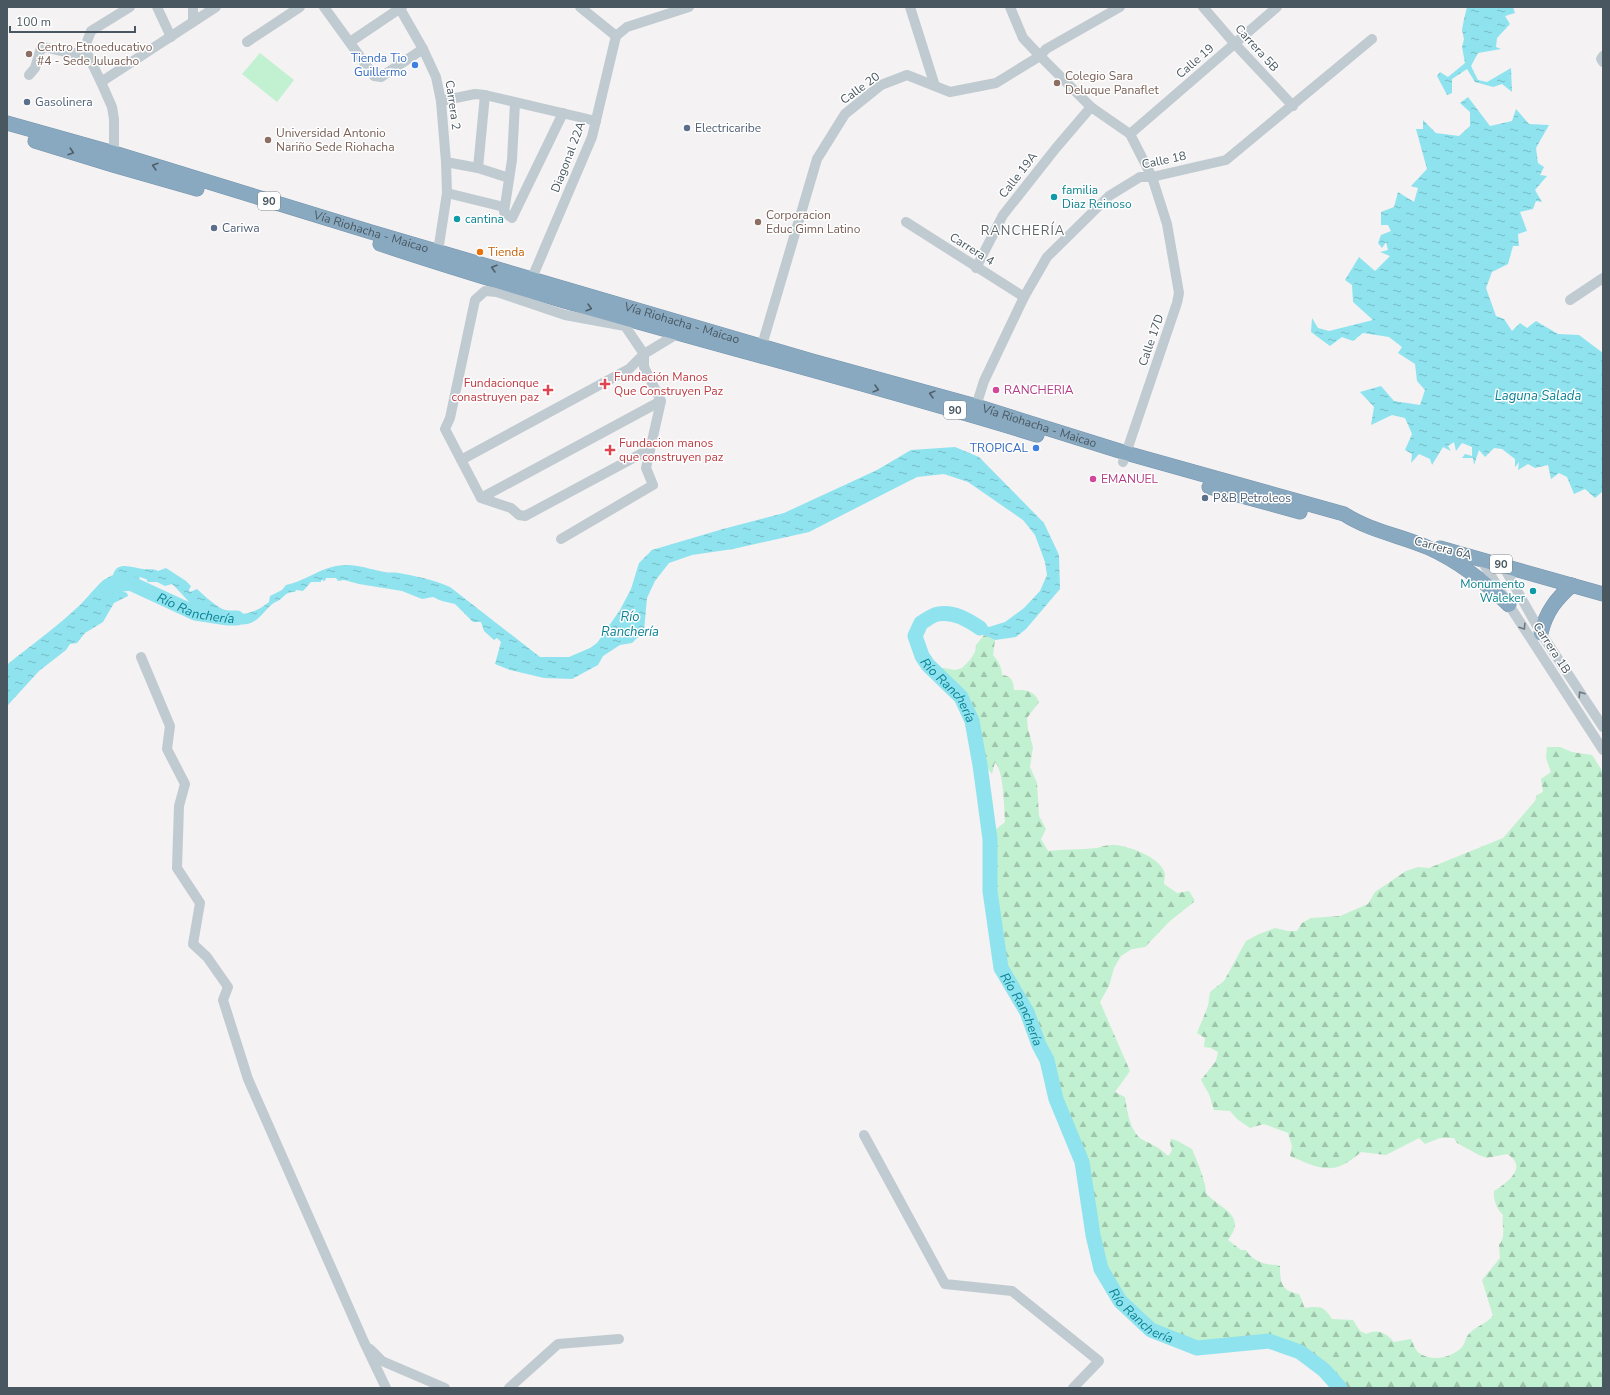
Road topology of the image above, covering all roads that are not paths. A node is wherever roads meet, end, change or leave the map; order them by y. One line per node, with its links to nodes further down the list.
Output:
1 (130, 7): 23 (street)
2 (157, 7): 17 (street)
3 (193, 7): 15 (street)
4 (216, 7): 15 (street)
5 (300, 7): 19 (street)
6 (324, 7): 20 (street)
7 (400, 7): 20 (street); 22 (street, Carrera 2)
8 (580, 7): 16 (street)
9 (689, 7): 16 (street)
10 (910, 7): 27 (street)
11 (1010, 7): 24 (street)
12 (1120, 7): 24 (street, Calle 20)
13 (1203, 7): 21 (street, Carrera 5B)
14 (1277, 7): 21 (street, Calle 19)
15 (193, 22): 17 (street)
16 (616, 36): 34 (street, Diagonal 22A)
17 (171, 37): 26 (street)
18 (1372, 39): 31 (street, Calle 18)
19 (247, 42)
20 (350, 42): 22 (street)
21 (1235, 44): 31 (street, Carrera 5B); 37 (street, Calle 19)
22 (423, 49): 29 (street, Carrera 2)
23 (87, 53): 25 (street); 26 (street)
24 (1040, 56): 27 (street, Calle 20); 32 (street)
25 (29, 75)
26 (101, 82): 38 (street)
27 (935, 86): 53 (street, Calle 20)
28 (485, 95): 29 (street); 30 (street); 40 (street)
29 (441, 102): 39 (street, Carrera 2)
30 (515, 102): 33 (street); 42 (street)
31 (1293, 106): 41 (street, Calle 18)
32 (1091, 107): 37 (street); 47 (street, Calle 19A)
33 (563, 113): 34 (street); 44 (street)
34 (596, 120): 49 (street, Diagonal 22A)
35 (7, 123): 38 (highway, Vía Riohacha - Maicao / 90)
36 (7, 132): 38 (highway, Vía Riohacha - Maicao / 90, one-way to 38)
37 (1130, 134): 41 (street, Calle 17D)
38 (114, 159): 46 (highway, Vía Riohacha - Maicao / 90)
39 (446, 162): 40 (street); 43 (street, Carrera 2)
40 (478, 168): 42 (street)
41 (1152, 177): 50 (street, Calle 18); 59 (street, Calle 17D)
42 (509, 178): 44 (street)
43 (447, 193): 44 (street); 46 (street, Carrera 2)
44 (504, 207)
45 (906, 222): 47 (street, Carrera 4)
46 (438, 257): 49 (highway, Vía Riohacha - Maicao / 90)
47 (976, 268): 50 (street, Carrera 4)
48 (1603, 278): 51 (street)
49 (530, 284): 52 (highway, Vía Riohacha - Maicao / 90)
50 (1024, 297): 57 (street, Calle 18)
51 (1570, 300)
52 (679, 328): 53 (highway, Vía Riohacha - Maicao / 90); 54 (street)
53 (760, 351): 55 (highway, Vía Riohacha - Maicao / 90)
54 (644, 354): 56 (street); 60 (street); 60 (street)
55 (811, 366): 57 (highway, Vía Riohacha - Maicao / 90, one-way to 55); 59 (highway, Vía Riohacha - Maicao / 90, one-way to 59)
56 (661, 400): 58 (street); 61 (street)
57 (976, 406): 59 (highway, Vía Riohacha - Maicao / 90)
58 (650, 448): 61 (street); 63 (street)
59 (1125, 458): 62 (highway, Vía Riohacha - Maicao / 90)
60 (462, 460): 61 (street)
61 (481, 498)
62 (1398, 537): 64 (highway, Carrera 6A / 90); 68 (highway)
63 (561, 539)
64 (1480, 558): 65 (highway, Carrera 6A / 90); 68 (street, Carrera 1B)
65 (1502, 564): 66 (highway, Carrera 6A / 90); 69 (street, Carrera 1B)
66 (1572, 585): 67 (highway, Carrera 6A / 90); 69 (highway)
67 (1603, 594)
68 (1509, 605): 72 (street, Carrera 1B, one-way to 72)
69 (1541, 633): 71 (street, Carrera 1B, one-way to 69)
70 (142, 657): 75 (street)
71 (1603, 727)
72 (1603, 750)
73 (864, 1135): 79 (street)
74 (619, 1339): 78 (street)
75 (364, 1342): 76 (street); 77 (street)
76 (386, 1388)
77 (445, 1388)
78 (509, 1388)
79 (1074, 1388)

